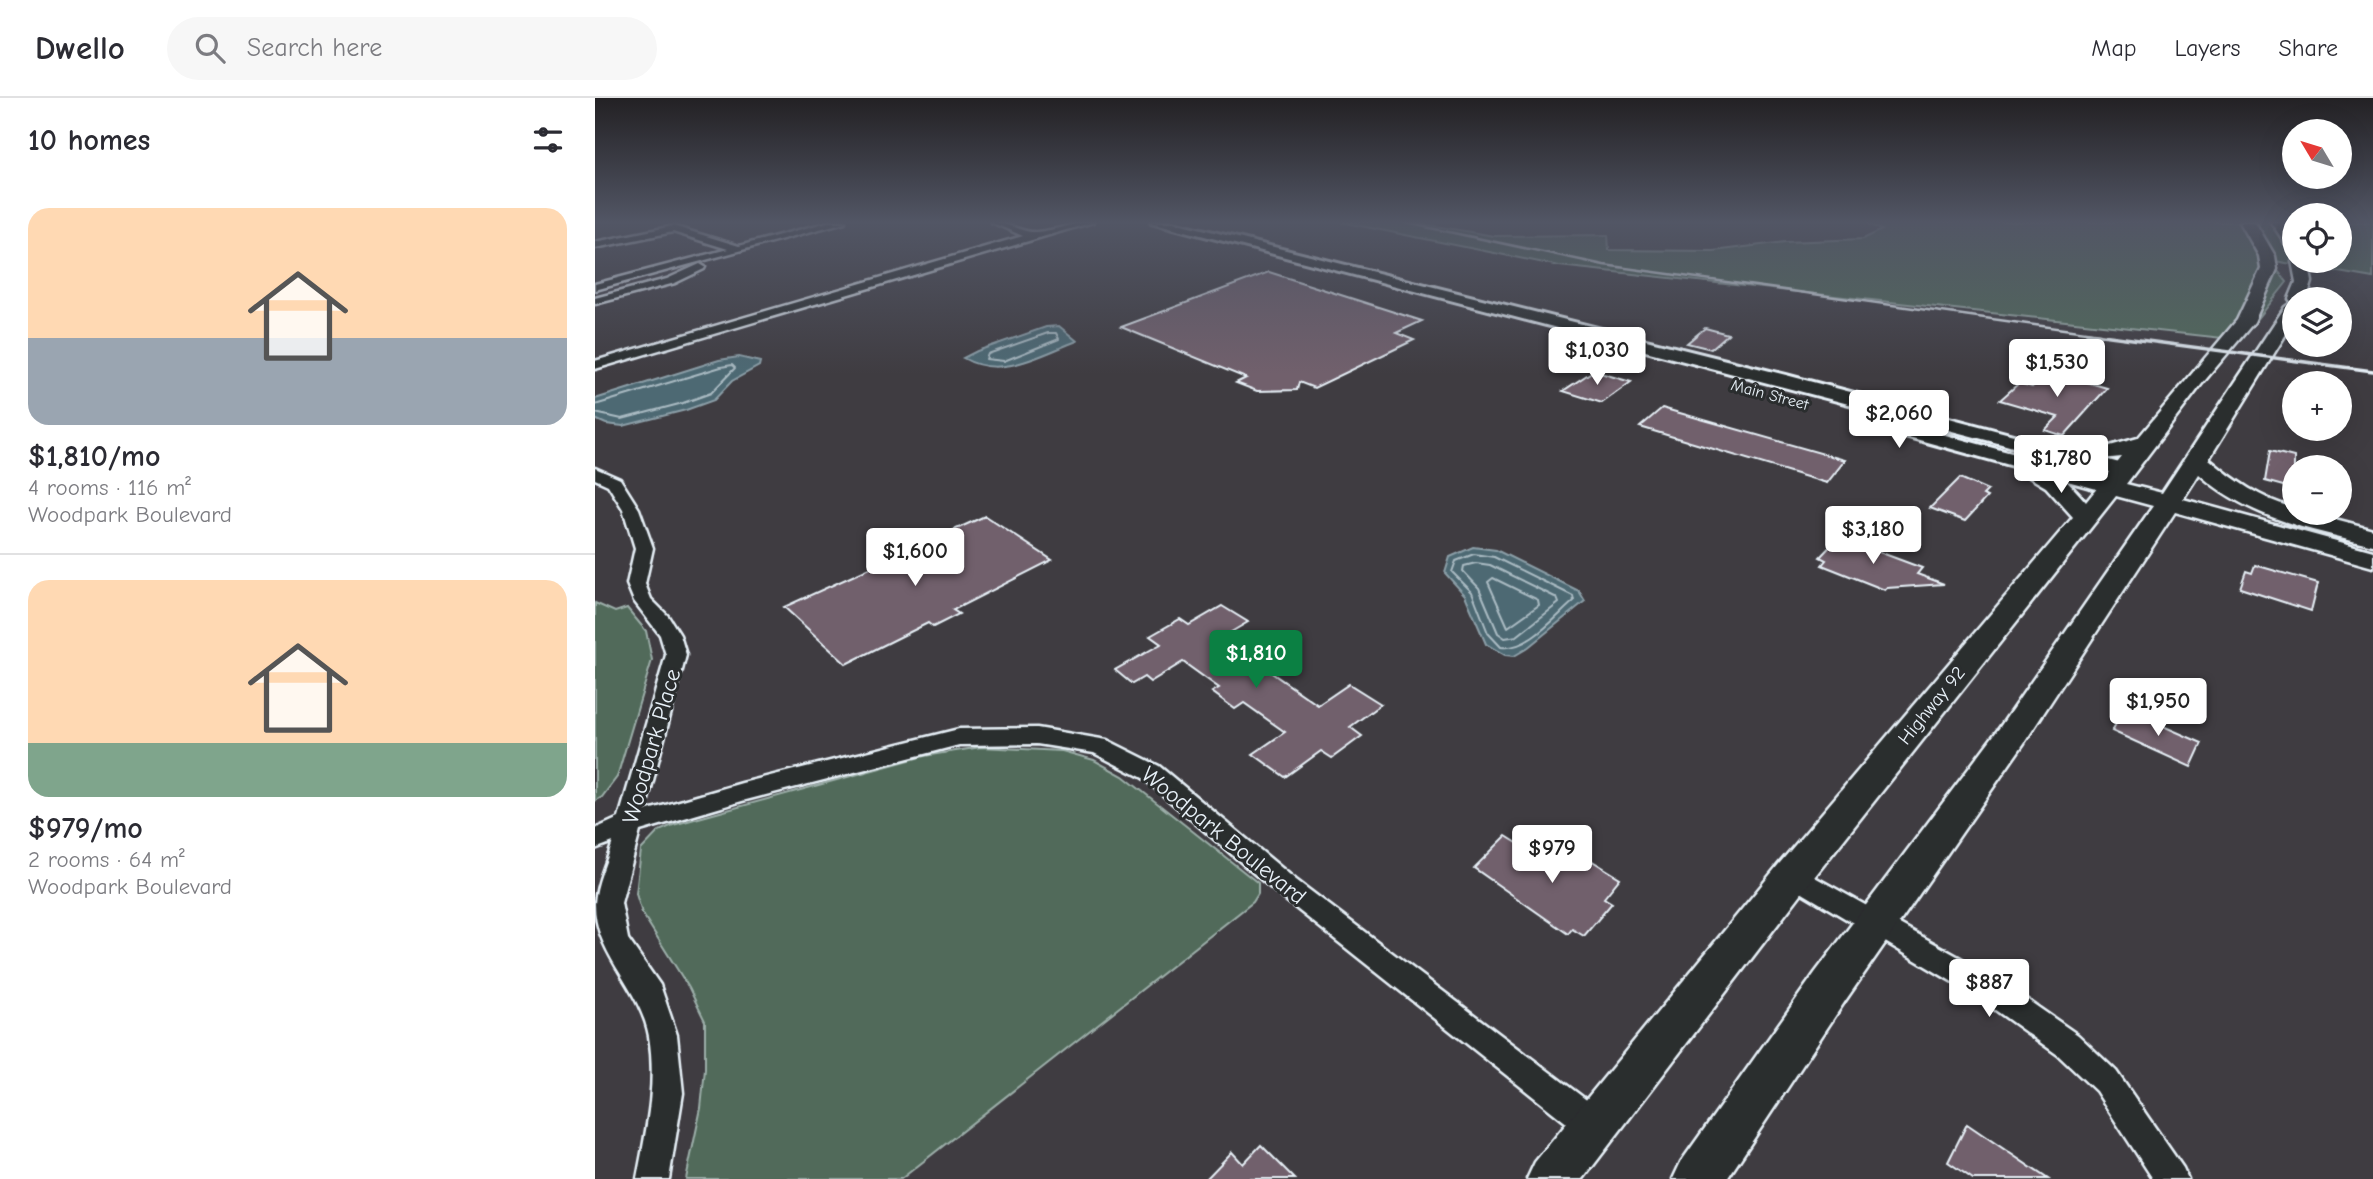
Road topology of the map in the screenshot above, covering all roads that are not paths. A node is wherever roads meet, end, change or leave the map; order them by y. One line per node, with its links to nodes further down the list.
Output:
1 (651, 272): 7 (street)
2 (689, 272): 8 (street)
3 (909, 272): 12 (street)
4 (1331, 272): 16 (main road, Main Street)
5 (1358, 272): 14 (main road, Main Street)
6 (2268, 272): 9 (main road, Highway 92)
7 (595, 287)
8 (595, 301)
9 (2251, 312): 10 (main road); 13 (main road, Highway 92)
10 (2282, 313)
11 (2282, 326): 15 (main road)
12 (595, 365)
13 (2147, 442): 14 (main road); 18 (main road, Highway 92)
14 (2068, 455): 18 (main road, Main Street)
15 (2197, 460): 19 (main road); 21 (main road)
16 (2022, 463): 18 (main road, Main Street); 20 (main road)
17 (595, 473): 25 (street, Woodpark Place)
18 (2117, 478): 19 (main road, Main Street); 20 (main road, Highway 92)
19 (2174, 494): 21 (main road, Main Street); 23 (main road)
20 (2086, 517): 28 (main road, Highway 92)
21 (2269, 519): 22 (main road, Main Street); 23 (main road); 24 (main road, Main Street)
22 (2373, 537)
23 (2143, 539): 29 (main road)
24 (2373, 559)
25 (628, 825): 26 (street); 27 (street); 30 (street, Woodpark Boulevard); 31 (street, Woodpark Place)
26 (595, 830)
27 (595, 839)
28 (1793, 875): 29 (street); 30 (main road, Highway 92)
29 (1876, 922): 33 (main road); 34 (street)
30 (1594, 1125): 32 (main road, Highway 92)
31 (653, 1179)
32 (1552, 1179)
33 (1698, 1179)
34 (2172, 1179)

